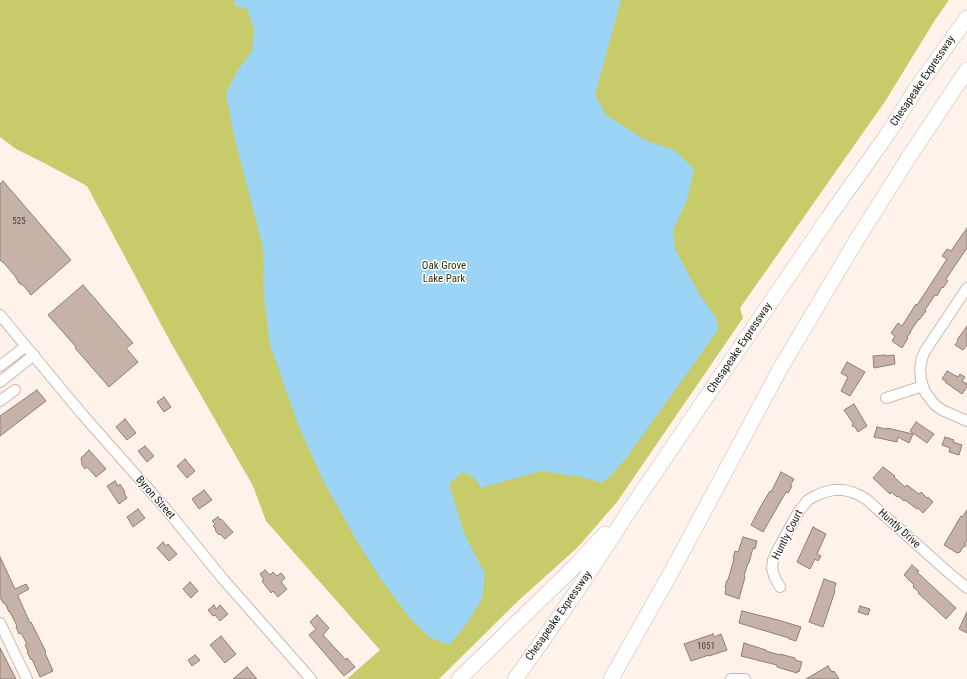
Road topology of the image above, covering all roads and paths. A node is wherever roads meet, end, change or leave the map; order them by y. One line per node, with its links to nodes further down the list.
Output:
1 (967, 18): 15 (highway, Chesapeake Expressway)
2 (967, 70): 19 (highway)
3 (967, 288): 9 (street)
4 (0, 315): 5 (street, Byron Street)
5 (26, 346): 6 (street, Byron Street); 7 (street)
6 (34, 355): 8 (street); 21 (street, Byron Street)
7 (0, 366)
8 (0, 382)
9 (923, 386): 11 (street); 13 (street)
10 (15, 390): 12 (street)
11 (886, 398)
12 (0, 401)
13 (967, 421)
14 (822, 493): 16 (street, Huntly Court); 17 (street, Huntly Drive)
15 (628, 511): 22 (highway); 23 (highway, Chesapeake Expressway)
16 (780, 587)
17 (967, 588)
18 (1, 627): 20 (street)
19 (632, 642): 24 (highway); 25 (highway)
20 (27, 679)
21 (311, 679)
22 (459, 679)
23 (515, 679)
24 (611, 679)
25 (616, 679)
26 (731, 679): 27 (street)
27 (745, 679)

